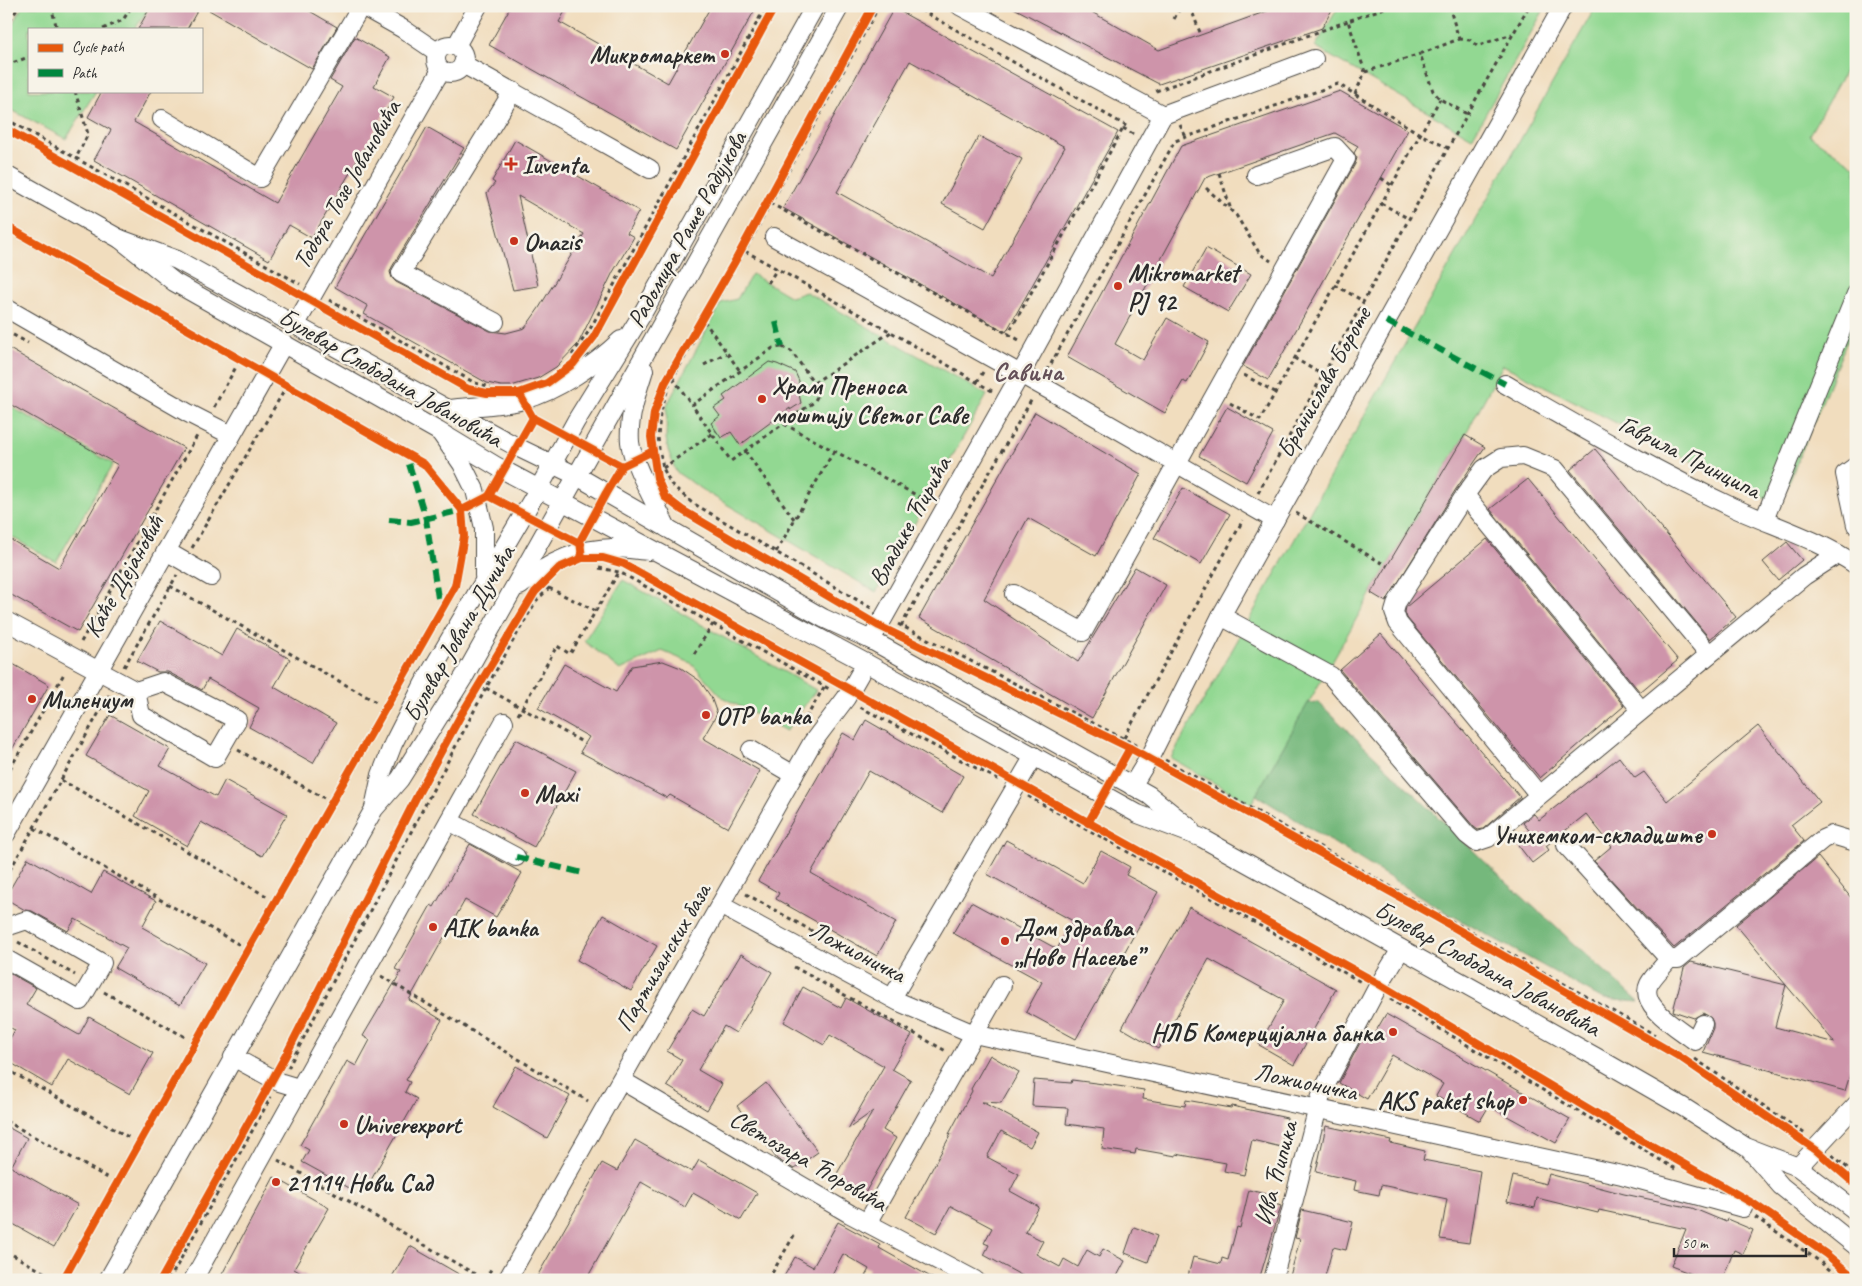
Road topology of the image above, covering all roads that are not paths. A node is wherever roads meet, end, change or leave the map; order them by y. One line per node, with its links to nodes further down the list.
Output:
1 (362, 6): 8 (street); 14 (street)
2 (478, 6): 7 (street)
3 (815, 6): 24 (street, Радомира Раше Радујкова)
4 (840, 6): 25 (street, Радомира Раше Радујкова)
5 (960, 6): 13 (street)
6 (1564, 6): 39 (street, Бранислава Бороте)
7 (456, 46): 8 (street); 10 (street)
8 (438, 52): 11 (street)
9 (1314, 59): 13 (street)
10 (463, 64): 11 (street); 12 (street)
11 (441, 70): 23 (street, Тодора Тозе Јовановића)
12 (513, 91): 15 (street); 22 (street)
13 (1163, 115): 27 (street, Владике Ћирића)
14 (162, 119)
15 (650, 169)
16 (6, 175): 19 (street, Булевар Слободана Јовановића)
17 (1256, 175): 32 (street)
18 (774, 236): 27 (street)
19 (120, 239): 23 (street, Булевар Слободана Јовановића); 26 (street, Булевар Слободана Јовановића)
20 (1856, 294): 40 (street)
21 (6, 308): 31 (street)
22 (495, 322)
23 (296, 324): 29 (street, Булевар Слободана Јовановића)
24 (635, 326): 29 (street); 33 (street, Радомира Раше Радујкова)
25 (655, 337): 35 (street, Радомира Раше Радујкова); 42 (street)
26 (284, 343): 30 (street, Булевар Слободана Јовановића); 31 (street, Каће Дејановић)
27 (1020, 375): 32 (street); 52 (street, Владике Ћирића)
28 (1504, 384): 40 (street, Гаврила Принципа)
29 (448, 409): 33 (street, Булевар Слободана Јовановића)
30 (438, 431): 36 (street, Булевар Слободана Јовановића); 47 (street)
31 (231, 435): 43 (street, Каће Дејановић)
32 (1177, 463): 39 (street); 49 (street)
33 (552, 464): 35 (street, Булевар Слободана Јовановића); 36 (street, Булевар Јована Дучића)
34 (1856, 466): 41 (street)
35 (577, 476): 38 (street, Булевар Јована Дучића); 42 (street, Булевар Слободана Јовановића)
36 (538, 488): 38 (street, Булевар Слободана Јовановића); 47 (street, Булевар Јована Дучића)
37 (1465, 495): 53 (street); 57 (street); 63 (street)
38 (563, 502): 44 (street, Булевар Слободана Јовановића); 48 (street, Булевар Јована Дучића)
39 (1278, 512): 50 (street, Бранислава Бороте)
40 (1764, 520): 45 (street, Гаврила Принципа)
41 (1856, 525)
42 (666, 528): 52 (street, Булевар Слободана Јовановића)
43 (166, 551): 46 (street); 55 (street, Каће Дејановић)
44 (656, 552): 48 (street); 54 (street, Булевар Слободана Јовановића)
45 (1850, 557): 53 (street)
46 (211, 576)
47 (484, 580): 64 (street, Булевар Јована Дучића)
48 (511, 592): 64 (street, Булевар Јована Дучића)
49 (1014, 594)
50 (1221, 616): 62 (street, Бранислава Бороте); 63 (street)
51 (6, 621): 55 (street)
52 (871, 640): 62 (street, Булевар Слободана Јовановића)
53 (1709, 654): 57 (street)
54 (866, 662): 60 (street, Булевар Слободана Јовановића); 61 (street, Партизанских база)
55 (98, 670): 56 (street); 66 (street, Каће Дејановић)
56 (136, 691): 56 (street)
57 (1642, 710): 63 (street)
58 (504, 722): 65 (street)
59 (751, 750): 61 (street)
60 (1034, 756): 67 (street, Булевар Слободана Јовановића); 77 (street)
61 (794, 775): 71 (street, Партизанских база)
62 (1132, 786): 67 (street, Булевар Слободана Јовановића)
63 (1539, 795)
64 (374, 809): 80 (street, Булевар Јована Дучића)
65 (449, 821): 70 (street); 82 (street)
66 (6, 834)
67 (1202, 838): 73 (street, Булевар Слободана Јовановића)
68 (1856, 839): 75 (street)
69 (1566, 845): 75 (street)
70 (516, 857)
71 (720, 905): 77 (street, Ложионичка); 81 (street, Партизанских база)
72 (6, 927): 74 (street)
73 (1401, 949): 84 (street, Ива Ћипика); 85 (street, Булевар Слободана Јовановића)
74 (6, 959)
75 (1670, 960): 78 (street)
76 (1002, 985): 79 (street)
77 (892, 998): 79 (street, Ложионичка)
78 (1703, 1024)
79 (974, 1034): 84 (street, Ложионичка); 89 (street)
80 (233, 1057): 82 (street); 91 (street, Булевар Јована Дучића)
81 (621, 1080): 89 (street, Светозара Ћоровића); 93 (street, Партизанских база)
82 (299, 1088): 92 (street)
83 (1856, 1105): 86 (street)
84 (1318, 1109): 87 (street, Ложионичка); 95 (street, Ива Ћипика)
85 (1746, 1146): 86 (street, Булевар Слободана Јовановића); 90 (street, Булевар Слободана Јовановића)
86 (1798, 1167): 88 (street, Булевар Слободана Јовановића)
87 (1743, 1208)
88 (1856, 1211)
89 (867, 1223): 94 (street, Светозара Ћоровића)
90 (1856, 1246)
91 (108, 1280)
92 (193, 1280)
93 (507, 1280)
94 (975, 1280)
95 (1273, 1280)

